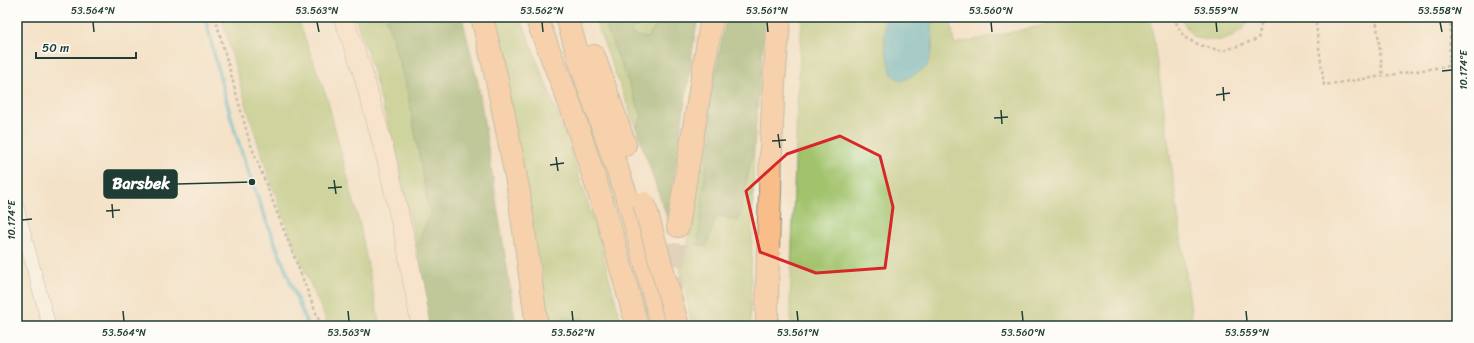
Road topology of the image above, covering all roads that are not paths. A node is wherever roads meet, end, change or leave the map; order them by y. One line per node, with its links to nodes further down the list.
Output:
1 (343, 17): 12 (main road)
2 (482, 17): 13 (highway)
3 (536, 17): 14 (highway)
4 (566, 17): 8 (highway)
5 (575, 17): 8 (highway)
6 (712, 17): 10 (highway)
7 (780, 17): 17 (highway)
8 (638, 206): 15 (highway); 16 (highway, bridge)
9 (17, 207): 11 (street)
10 (678, 226)
11 (49, 326)
12 (421, 326)
13 (537, 326)
14 (637, 326)
15 (662, 326)
16 (678, 326)
17 (767, 326)

